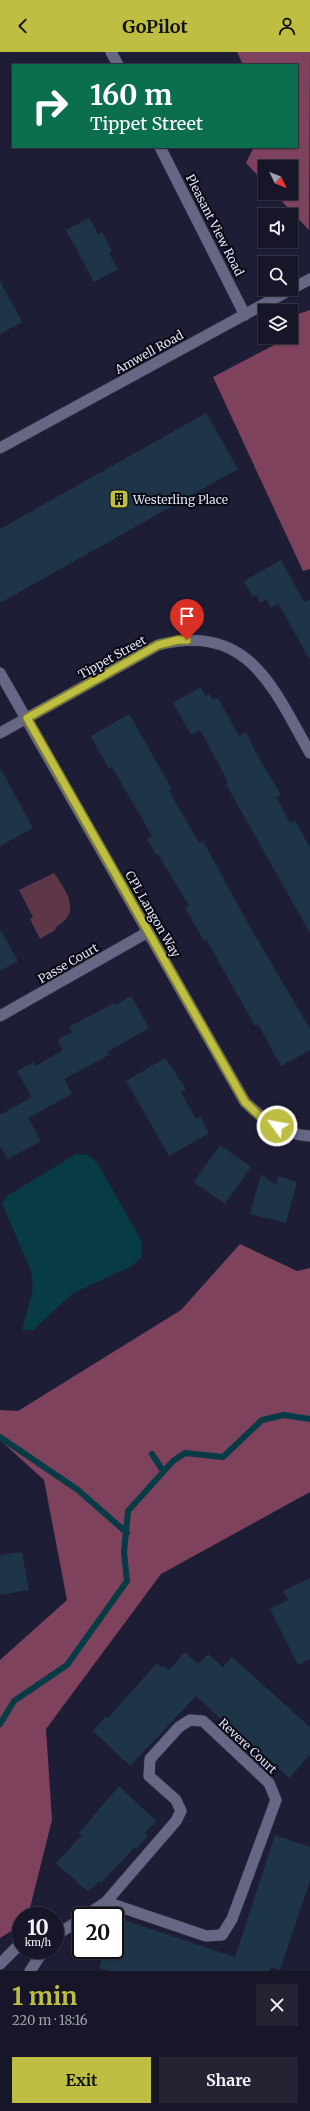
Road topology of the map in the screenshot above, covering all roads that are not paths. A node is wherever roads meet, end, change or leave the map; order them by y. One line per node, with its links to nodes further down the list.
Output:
1 (111, 52): 2 (main road)
2 (117, 64)
3 (161, 148): 5 (main road, Pleasant View Road)
4 (310, 279): 5 (main road, Amwell Road)
5 (245, 314): 6 (main road, Amwell Road)
6 (0, 448)
7 (0, 673): 8 (main road, CPL Langon Way)
8 (27, 718): 9 (main road, Tippet Street); 10 (main road, Tippet Street); 11 (main road, CPL Langon Way)
9 (0, 733)
10 (310, 753)
11 (148, 932): 12 (main road, Passe Court); 13 (main road, CPL Langon Way)
12 (0, 1016)
13 (310, 1136)
14 (106, 1902): 14 (main road, Revere Court); 15 (main road, Revere Court)
15 (98, 1907)
16 (12, 1952): 18 (main road)
17 (38, 1959): 19 (main road)
18 (0, 1964)
19 (30, 1971)

